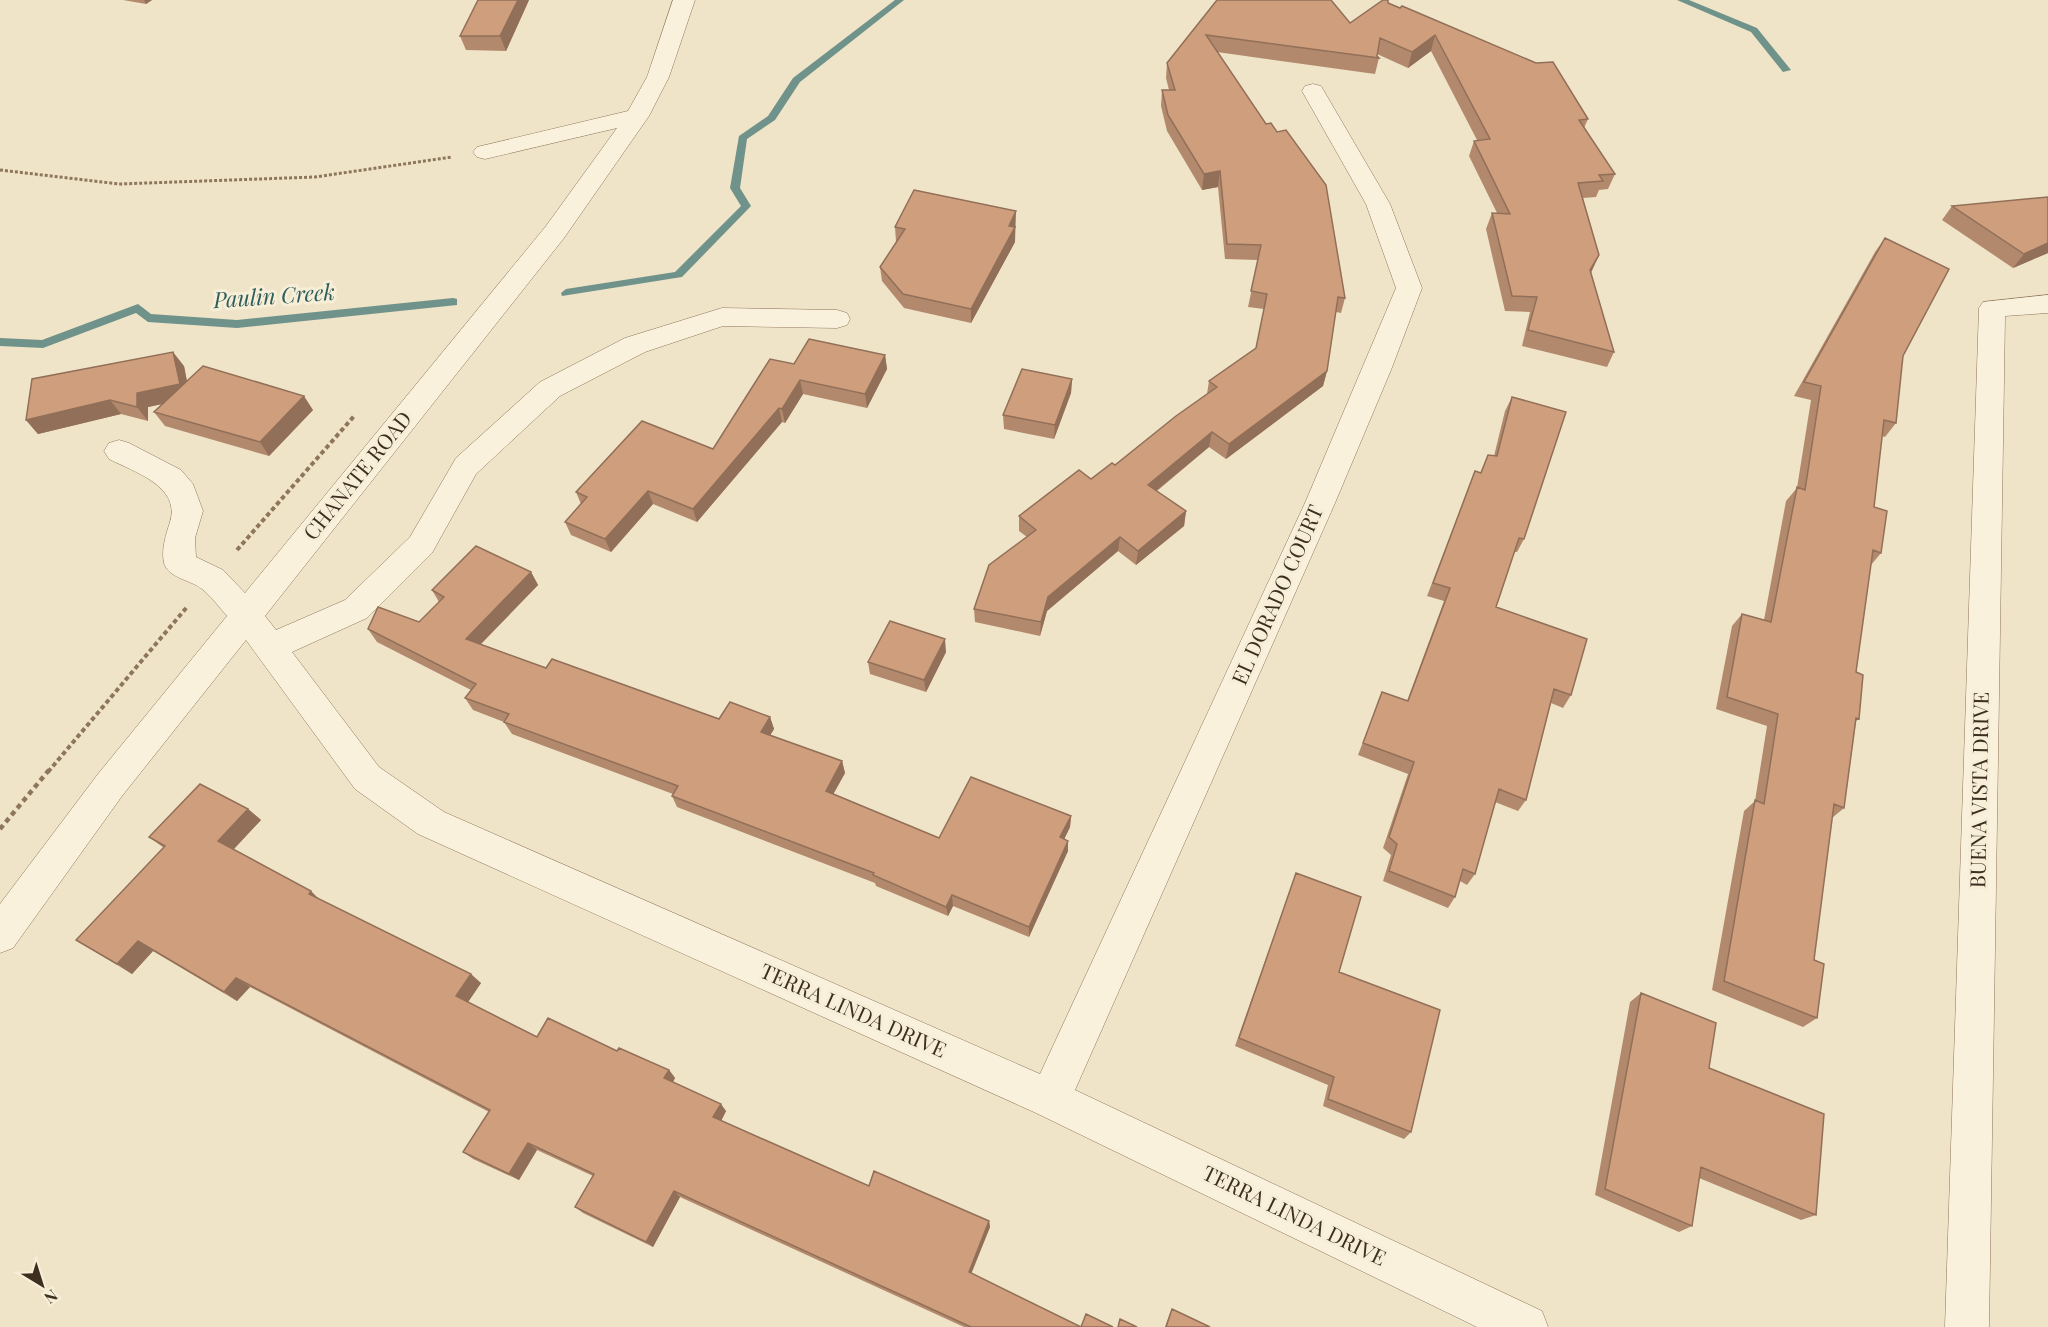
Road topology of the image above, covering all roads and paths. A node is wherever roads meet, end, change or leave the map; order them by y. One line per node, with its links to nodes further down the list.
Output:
1 (684, 0): 3 (street, CHANATE ROAD)
2 (1313, 91): 15 (street, EL DORADO COURT)
3 (637, 116): 4 (street); 11 (street, CHANATE ROAD)
4 (485, 152): 5 (path)
5 (0, 170)
6 (2048, 304): 17 (street, BUENA VISTA DRIVE)
7 (837, 319): 12 (street)
8 (357, 413): 10 (path)
9 (119, 451): 10 (street)
10 (212, 579): 11 (street, TERRA LINDA DRIVE); 13 (path)
11 (246, 615): 12 (street, TERRA LINDA DRIVE); 14 (street, CHANATE ROAD)
12 (269, 648): 15 (street, TERRA LINDA DRIVE)
13 (0, 829)
14 (0, 935)
15 (1050, 1099): 16 (street, TERRA LINDA DRIVE)
16 (1526, 1327)
17 (1967, 1327)

